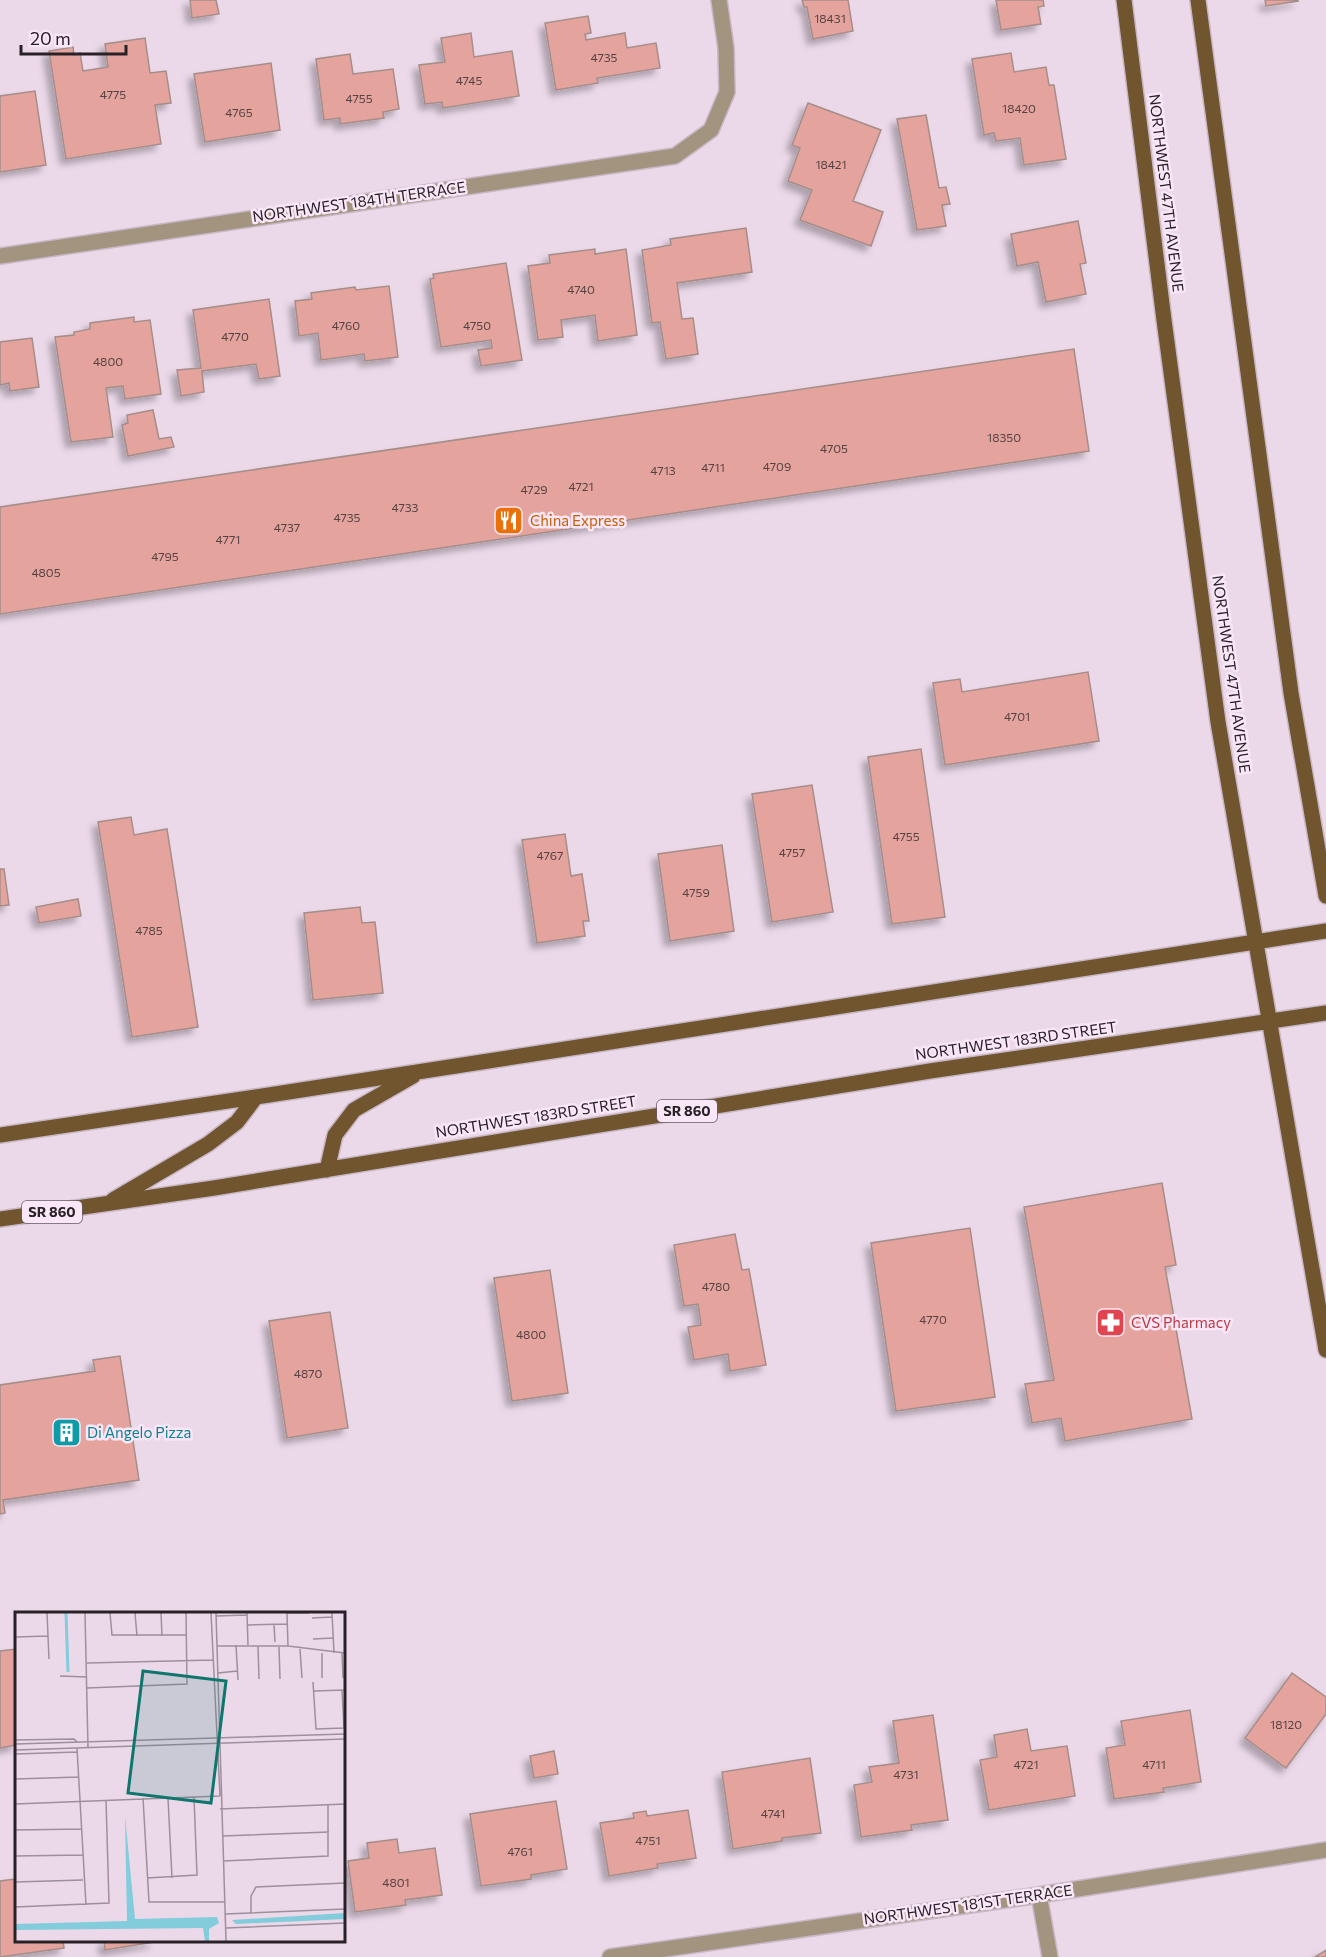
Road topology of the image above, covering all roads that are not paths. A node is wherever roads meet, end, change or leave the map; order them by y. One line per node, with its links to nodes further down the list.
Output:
1 (718, 0): 4 (street, NORTHWEST 184TH TERRACE)
2 (1124, 0): 7 (main road, NORTHWEST 47TH AVENUE)
3 (1198, 0): 5 (main road)
4 (0, 256)
5 (1326, 896)
6 (1326, 932): 7 (main road)
7 (1256, 943): 9 (main road, NORTHWEST 47TH AVENUE); 10 (main road)
8 (1326, 1013): 9 (main road, NORTHWEST 183RD STREET / SR 860)
9 (1270, 1022): 13 (main road, NORTHWEST 183RD STREET / SR 860); 16 (main road, NORTHWEST 47TH AVENUE)
10 (421, 1072): 11 (main road); 13 (main road)
11 (256, 1097): 12 (main road); 14 (main road)
12 (0, 1135)
13 (327, 1170): 14 (main road, NORTHWEST 183RD STREET / SR 860)
14 (105, 1204): 15 (main road, NORTHWEST 183RD STREET / SR 860)
15 (0, 1220)
16 (1326, 1350)
17 (1326, 1850): 18 (street, NORTHWEST 181ST TERRACE)
18 (1039, 1895): 19 (street, NORTHWEST 181ST TERRACE); 21 (street)
19 (639, 1955): 20 (street, NORTHWEST 181ST TERRACE)
20 (610, 1957)
21 (1050, 1957)

